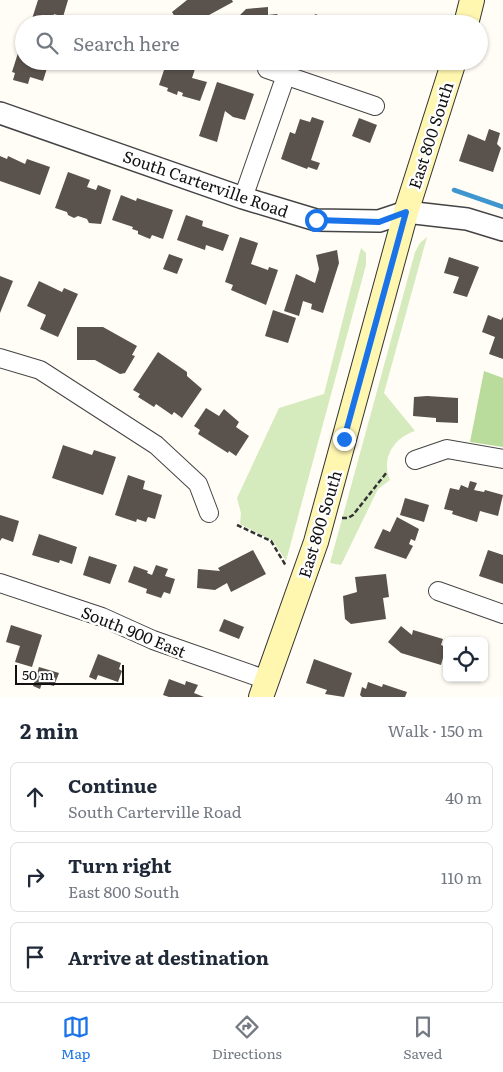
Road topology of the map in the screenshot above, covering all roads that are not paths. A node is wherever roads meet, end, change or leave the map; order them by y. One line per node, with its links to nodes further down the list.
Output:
1 (472, 0): 2 (main road)
2 (468, 15)
3 (272, 70): 5 (street)
4 (451, 70): 9 (main road, East 800 South)
5 (286, 75): 6 (street); 8 (street)
6 (375, 106)
7 (0, 113): 8 (street, South Carterville Road)
8 (243, 198): 9 (street, South Carterville Road)
9 (406, 212): 10 (street, South Carterville Road); 18 (main road, East 800 South)
10 (503, 230)
11 (0, 358): 14 (street)
12 (503, 459): 13 (street)
13 (416, 460)
14 (209, 513)
15 (0, 583): 18 (street, South 900 East)
16 (438, 591): 17 (street)
17 (503, 614)
18 (264, 689)

